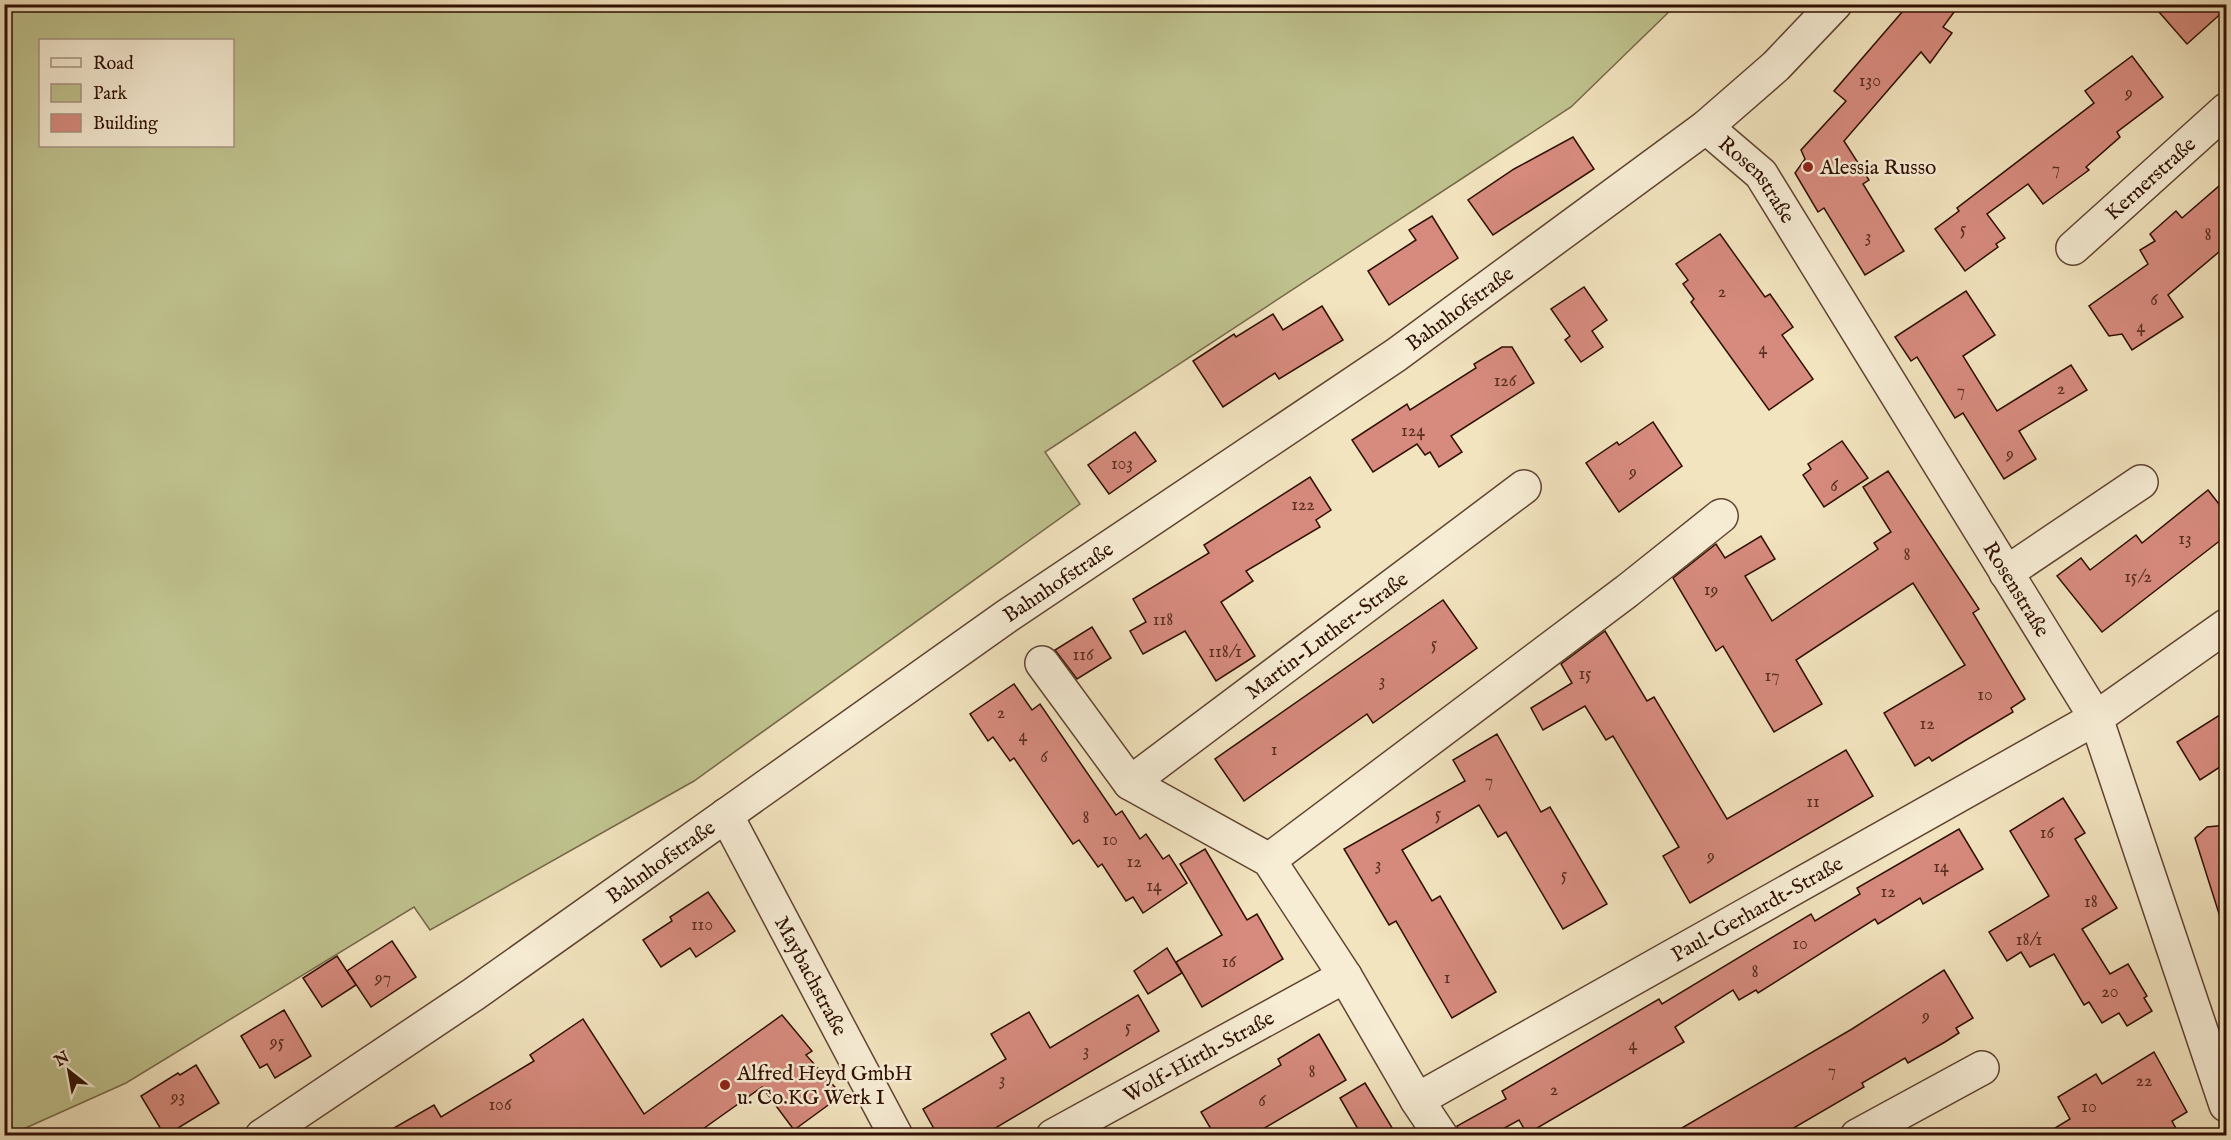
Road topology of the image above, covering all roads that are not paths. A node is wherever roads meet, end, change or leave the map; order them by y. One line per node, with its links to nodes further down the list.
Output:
1 (1835, 4): 3 (street, Bahnhofstraße)
2 (2226, 110): 4 (street, Kernerstraße)
3 (1706, 127): 8 (street, Rosenstraße); 13 (street, Bahnhofstraße)
4 (2073, 248)
5 (2141, 482): 8 (street)
6 (1524, 487): 12 (street, Martin-Luther-Straße)
7 (1721, 516): 14 (street)
8 (2006, 573): 11 (street, Rosenstraße)
9 (2226, 626): 11 (street, Paul-Gerhardt-Straße)
10 (1042, 663): 12 (street)
11 (2096, 718): 17 (street, Paul-Gerhardt-Straße); 18 (street, Rosenstraße)
12 (1130, 783): 14 (street)
13 (726, 815): 19 (street, Bahnhofstraße); 20 (street, Maybachstraße)
14 (1269, 860): 15 (street)
15 (1345, 976): 17 (street); 21 (street, Wolf-Hirth-Straße)
16 (1982, 1068): 23 (street)
17 (1417, 1100): 22 (street)
18 (2226, 1105)
19 (262, 1136)
20 (896, 1136)
21 (1053, 1136)
22 (1441, 1136)
23 (1857, 1136)

